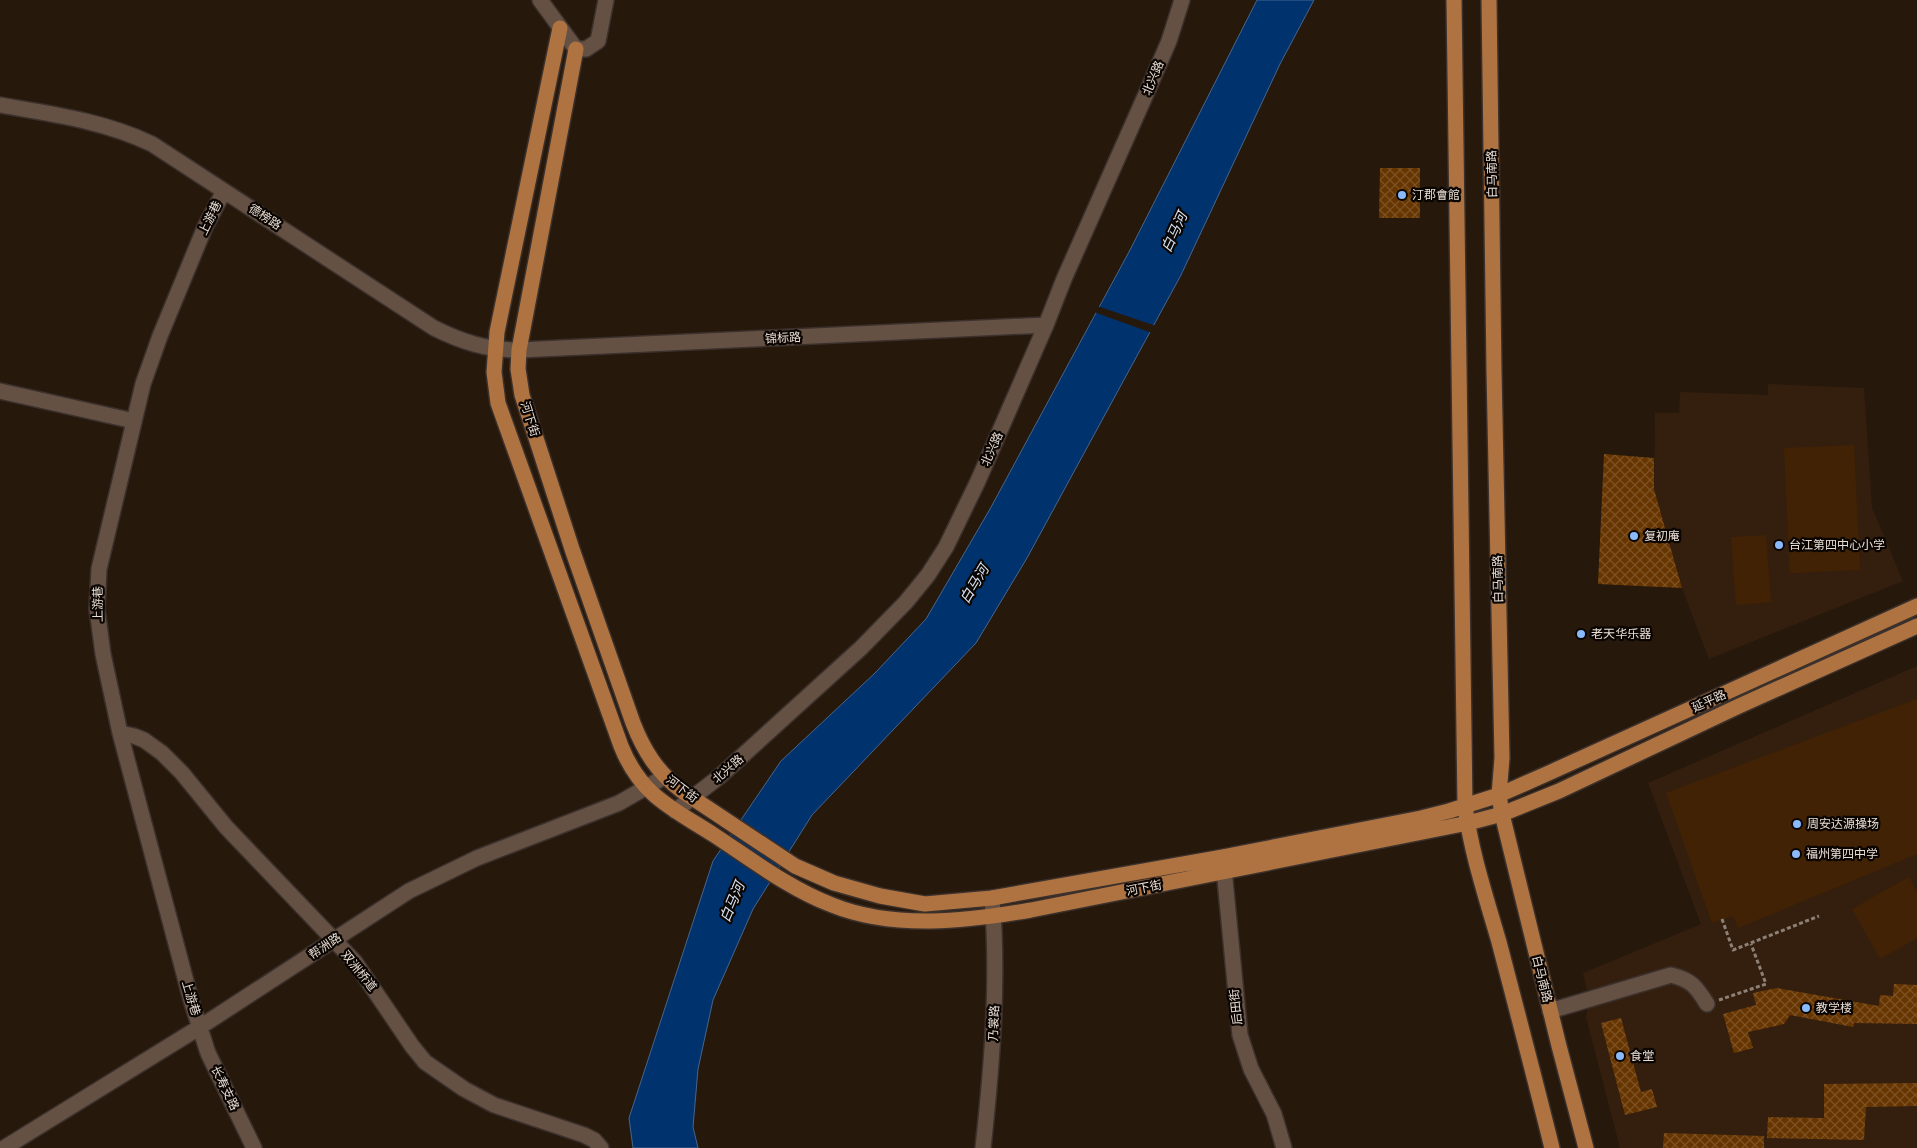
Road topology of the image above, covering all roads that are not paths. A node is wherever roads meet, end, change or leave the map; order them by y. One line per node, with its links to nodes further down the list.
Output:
1 (540, 0): 6 (street)
2 (606, 0): 7 (street)
3 (1182, 0): 10 (street, 北兴路)
4 (1454, 0): 22 (main road)
5 (1489, 0): 20 (main road, 白马南路)
6 (560, 28): 7 (street); 11 (main road, 河下街)
7 (576, 49): 12 (main road, 河下街)
8 (0, 105): 9 (street, 德榜路)
9 (224, 191): 11 (street, 德榜路); 14 (street, 上游巷)
10 (1046, 325): 12 (street, 锦标路); 21 (street, 北兴路)
11 (495, 349): 12 (street, 德榜路); 19 (main road, 河下街)
12 (519, 350): 18 (main road, 河下街)
13 (0, 391): 14 (street)
14 (134, 421): 17 (street, 上游巷)
15 (1917, 606): 20 (main road, 延平路)
16 (1917, 626): 24 (main road, 延平路)
17 (120, 733): 29 (street, 双洲桥道); 32 (street, 上游巷)
18 (664, 777): 19 (street, 帮洲路); 21 (main road, 河下街)
19 (646, 788): 23 (main road, 河下街); 29 (street, 帮洲路)
20 (1499, 794): 22 (main road, 河下街); 24 (main road, 白马南路)
21 (692, 798): 23 (street, 北兴路); 27 (main road, 河下街)
22 (1466, 806): 25 (main road); 26 (main road, 河下街)
23 (675, 811): 28 (main road, 河下街)
24 (1502, 814): 25 (main road, 河下街); 31 (main road, 白马南路)
25 (1468, 823): 26 (main road, 河下街); 38 (main road)
26 (1223, 865): 27 (main road, 河下街); 28 (main road, 河下街); 37 (street, 后田街)
27 (992, 898): 28 (street, 乃裳路)
28 (994, 916): 36 (street, 乃裳路)
29 (333, 941): 32 (street, 帮洲路); 35 (street, 双洲桥道)
30 (1707, 1004): 31 (street)
31 (1550, 1011): 39 (main road, 白马南路)
32 (200, 1027): 33 (street, 帮洲路); 34 (street, 长寿支路)
33 (4, 1148)
34 (254, 1148)
35 (601, 1148)
36 (983, 1148)
37 (1284, 1148)
38 (1552, 1148)
39 (1586, 1148)

